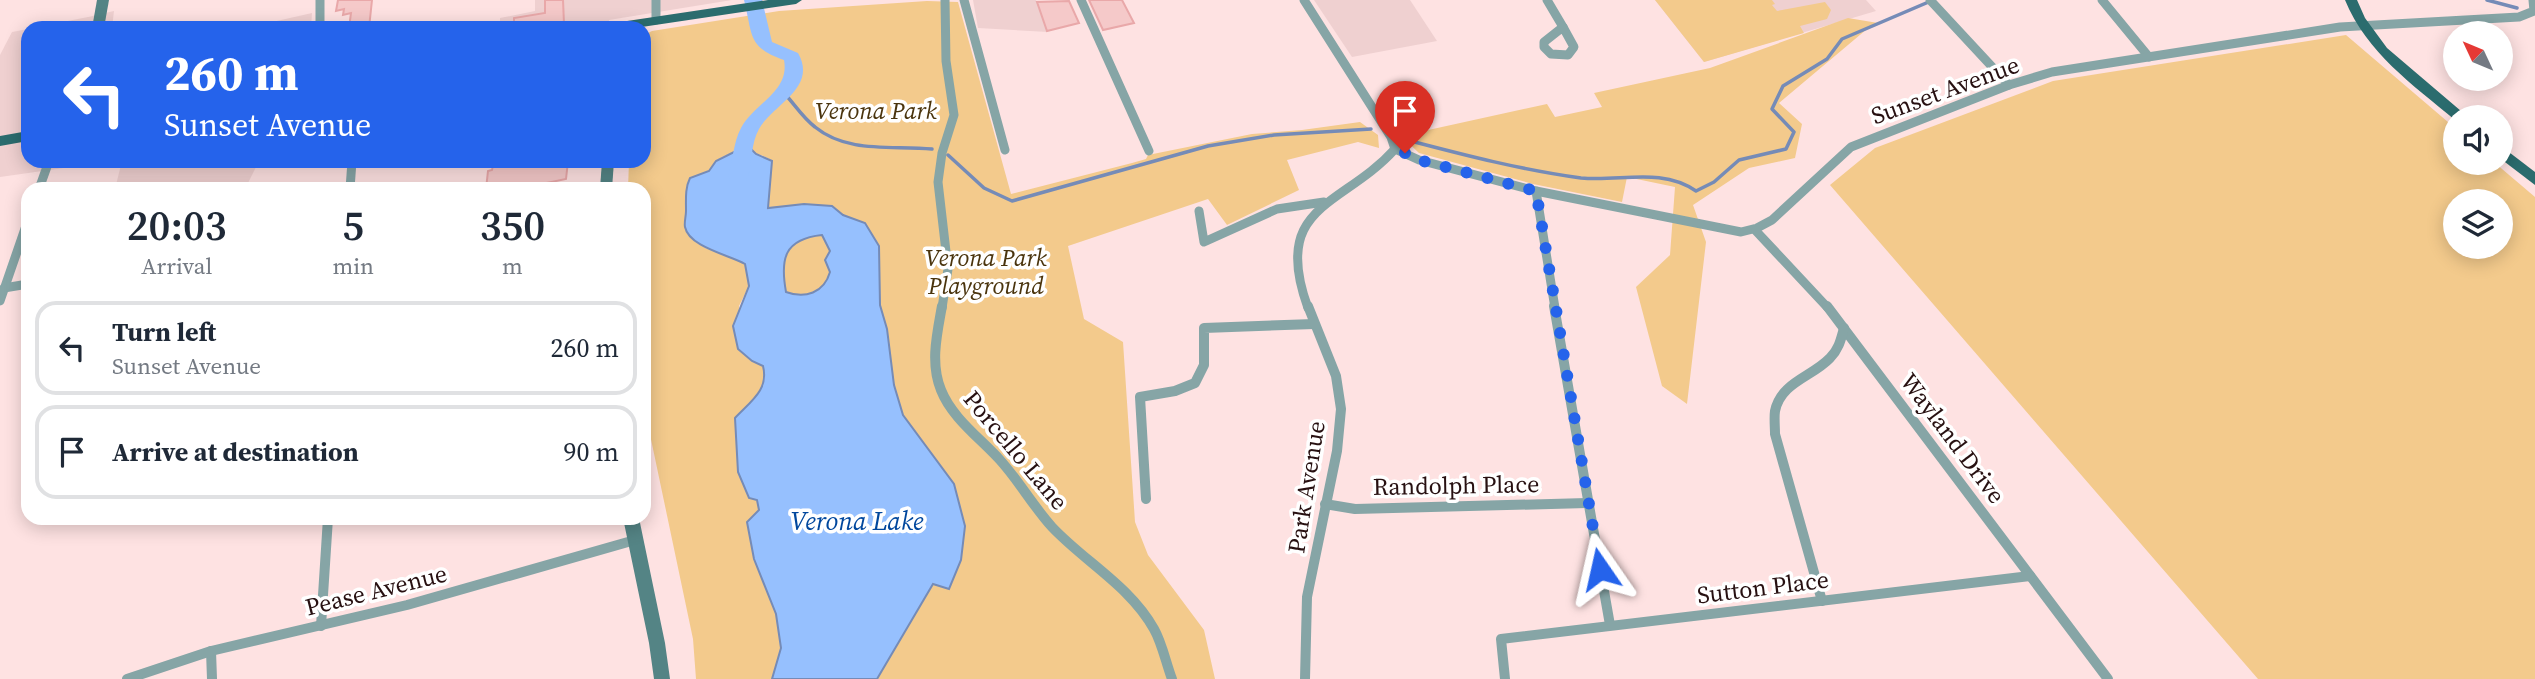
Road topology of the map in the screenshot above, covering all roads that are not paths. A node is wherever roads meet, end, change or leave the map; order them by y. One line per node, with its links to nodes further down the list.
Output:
1 (103, 0): 15 (main road)
2 (320, 0): 16 (street)
3 (656, 0): 14 (street)
4 (795, 0): 14 (main road)
5 (946, 0): 54 (street, Porcello Lane)
6 (964, 0): 26 (street)
7 (1081, 0): 27 (street)
8 (1304, 0): 25 (street)
9 (1547, 0): 19 (street)
10 (2102, 0): 20 (street)
11 (2351, 0): 18 (main road)
12 (2533, 0): 18 (street, Sunset Avenue)
13 (1932, 3): 21 (street)
14 (656, 20): 17 (main road)
15 (99, 21)
16 (320, 21)
17 (650, 21)
18 (2362, 25): 20 (street, Sunset Avenue); 22 (main road)
19 (1563, 27)
20 (2149, 57): 21 (street, Sunset Avenue)
21 (2008, 85): 33 (street, Sunset Avenue)
22 (2447, 105)
23 (21, 137): 24 (main road)
24 (0, 141)
25 (1395, 149): 30 (street); 31 (street, Park Avenue)
26 (1005, 150)
27 (1149, 151)
28 (2513, 161): 29 (main road)
29 (2535, 180)
30 (1536, 191): 33 (street); 41 (street)
31 (1324, 202): 32 (street); 38 (street, Park Avenue)
32 (1199, 211)
33 (1760, 234): 39 (street, Wayland Drive)
34 (21, 240): 36 (street)
35 (21, 285): 36 (street)
36 (4, 288): 37 (street)
37 (0, 301)
38 (1314, 324): 40 (street); 42 (street, Park Avenue)
39 (1844, 328): 46 (street, Wayland Drive); 47 (street)
40 (1146, 499)
41 (1587, 503): 42 (street, Randolph Place); 48 (street)
42 (1325, 504): 55 (street, Park Avenue)
43 (328, 525): 49 (street)
44 (632, 525): 45 (main road)
45 (635, 540): 49 (street, Pease Avenue); 53 (main road)
46 (2030, 576): 47 (street, Sutton Place); 57 (street, Wayland Drive)
47 (1822, 601): 48 (street, Sutton Place)
48 (1610, 625): 56 (street, Sutton Place)
49 (321, 626): 50 (street, Pease Avenue)
50 (211, 651): 51 (street, Pease Avenue); 52 (street)
51 (127, 679)
52 (212, 679)
53 (662, 679)
54 (1172, 679)
55 (1305, 679)
56 (1506, 679)
57 (2108, 679)

